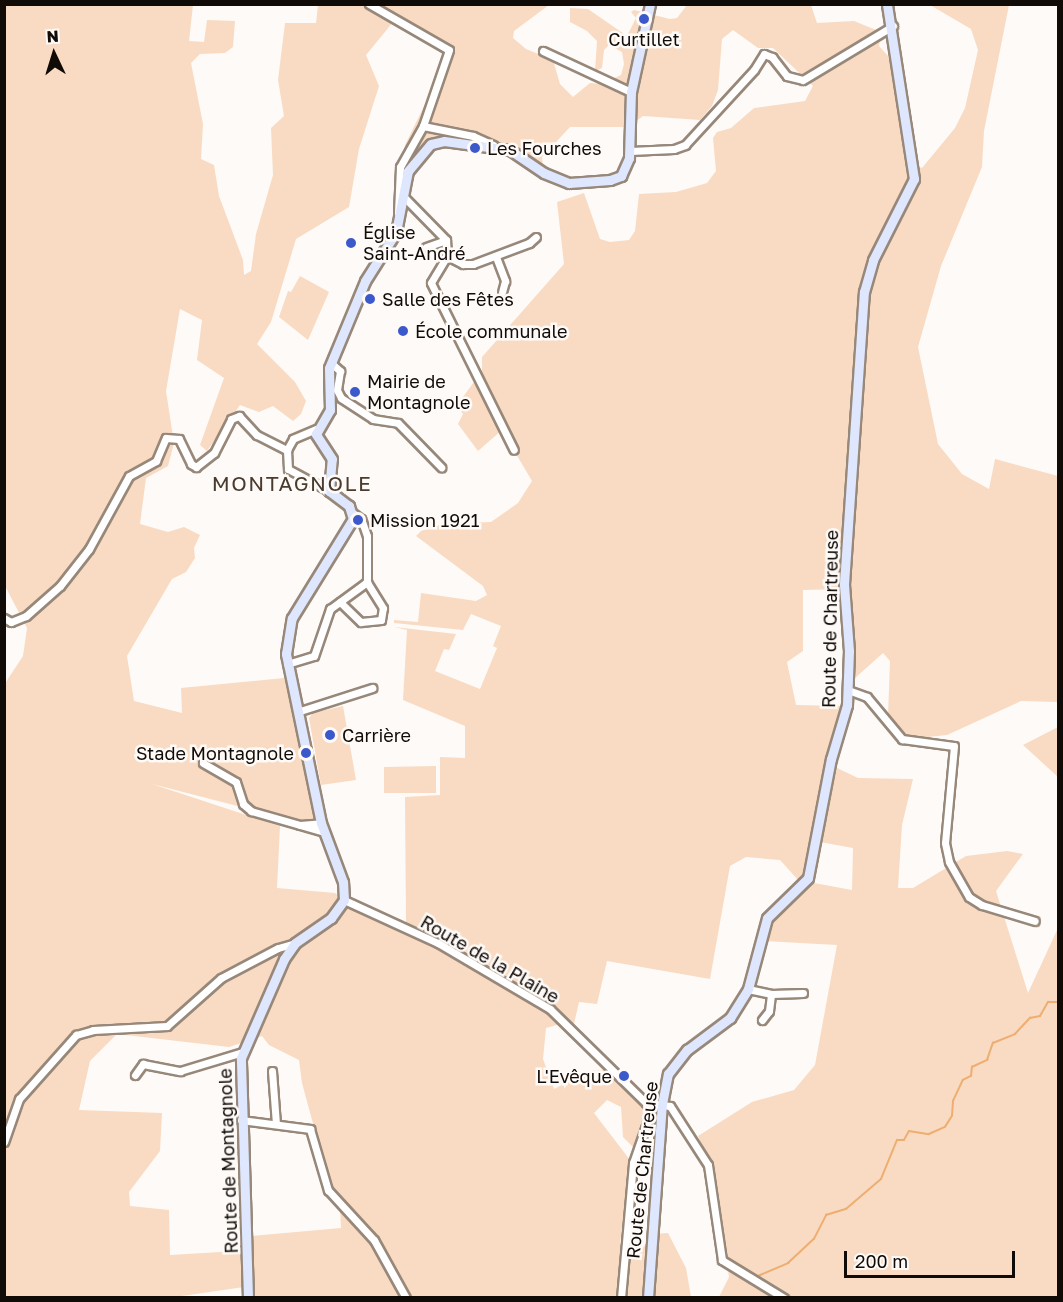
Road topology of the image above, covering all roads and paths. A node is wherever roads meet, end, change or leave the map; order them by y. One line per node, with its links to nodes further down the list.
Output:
1 (369, 4): 7 (street)
2 (650, 4): 6 (street)
3 (887, 4): 4 (street, Route de Chartreuse)
4 (893, 26): 9 (street); 30 (street, Route de Chartreuse)
5 (543, 51): 6 (street)
6 (631, 92): 9 (street)
7 (423, 126): 8 (street); 11 (street)
8 (497, 147): 9 (street); 10 (street)
9 (630, 151)
10 (402, 195): 11 (street); 13 (street)
11 (399, 223): 18 (street)
12 (536, 237): 16 (street)
13 (446, 240): 14 (street); 15 (street)
14 (426, 247)
15 (447, 256): 16 (street); 21 (street)
16 (496, 257): 17 (street)
17 (502, 292)
18 (332, 364): 19 (street); 22 (street)
19 (316, 429): 20 (street); 23 (street)
20 (287, 450): 23 (street); 27 (street)
21 (514, 450)
22 (441, 466)
23 (329, 491): 24 (street)
24 (353, 513): 25 (street); 28 (street)
25 (367, 582): 26 (street); 26 (street)
26 (340, 602): 28 (street)
27 (4, 618)
28 (287, 664): 31 (street)
29 (372, 688): 31 (street)
30 (848, 690): 35 (street); 37 (street, Route de Chartreuse)
31 (300, 711): 33 (street)
32 (203, 763): 33 (street)
33 (322, 827): 34 (street)
34 (344, 900): 36 (street, Route de Montagnole); 44 (street, Route de la Plaine)
35 (1035, 921)
36 (295, 943): 41 (street, Route de Montagnole); 47 (street)
37 (747, 989): 39 (street); 44 (street, Route de Chartreuse)
38 (804, 993): 39 (street)
39 (771, 994): 40 (street)
40 (762, 1020)
41 (243, 1052): 43 (street); 45 (street, Route de Montagnole)
42 (272, 1071): 46 (street)
43 (135, 1075)
44 (657, 1105): 50 (street); 51 (street, Route de Chartreuse); 52 (street, Route de la Plaine)
45 (242, 1120): 46 (street); 48 (street, Route de Montagnole)
46 (276, 1124): 49 (street)
47 (4, 1142)
48 (248, 1298)
49 (406, 1298)
50 (621, 1298)
51 (648, 1298)
52 (784, 1298)

